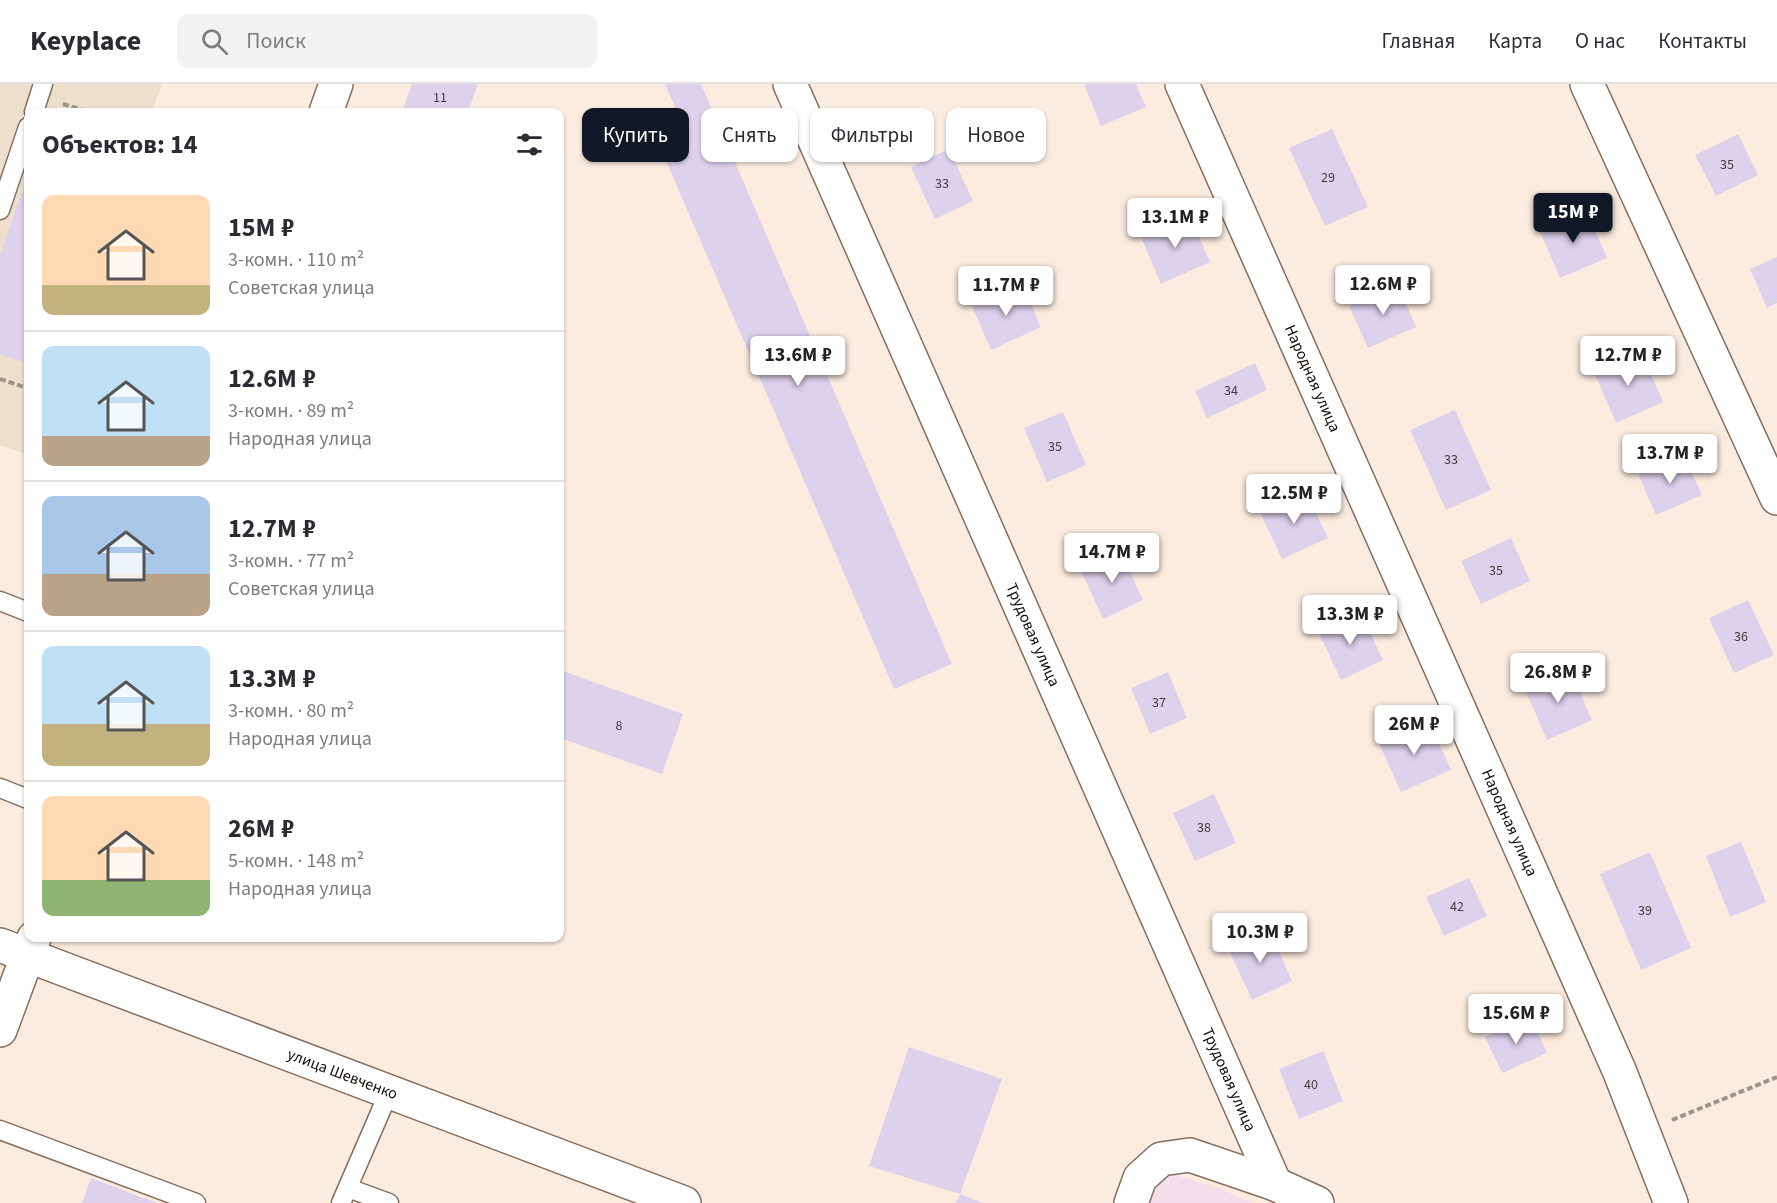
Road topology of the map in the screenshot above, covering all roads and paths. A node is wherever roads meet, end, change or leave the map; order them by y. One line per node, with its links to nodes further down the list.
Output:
1 (43, 84): 5 (lane)
2 (790, 84): 21 (street, Трудовая улица)
3 (1182, 84): 20 (street, Народная улица)
4 (1587, 84): 10 (street)
5 (34, 108)
6 (24, 139): 7 (lane)
7 (0, 210)
8 (0, 379): 9 (path)
9 (24, 387)
10 (1777, 498)
11 (0, 601): 12 (lane)
12 (24, 610)
13 (0, 788): 14 (lane)
14 (24, 797)
15 (21, 946): 16 (street); 18 (street, улица Шевченко)
16 (0, 1030)
17 (1777, 1077): 20 (path)
18 (389, 1092): 22 (lane); 25 (street, улица Шевченко)
19 (0, 1130): 23 (lane)
20 (1643, 1132): 28 (street, Народная улица)
21 (1275, 1184): 26 (street); 27 (street)
22 (345, 1195): 24 (lane)
23 (196, 1203)
24 (389, 1203)
25 (684, 1203)
26 (1131, 1203)
27 (1317, 1203)
28 (1671, 1203)

